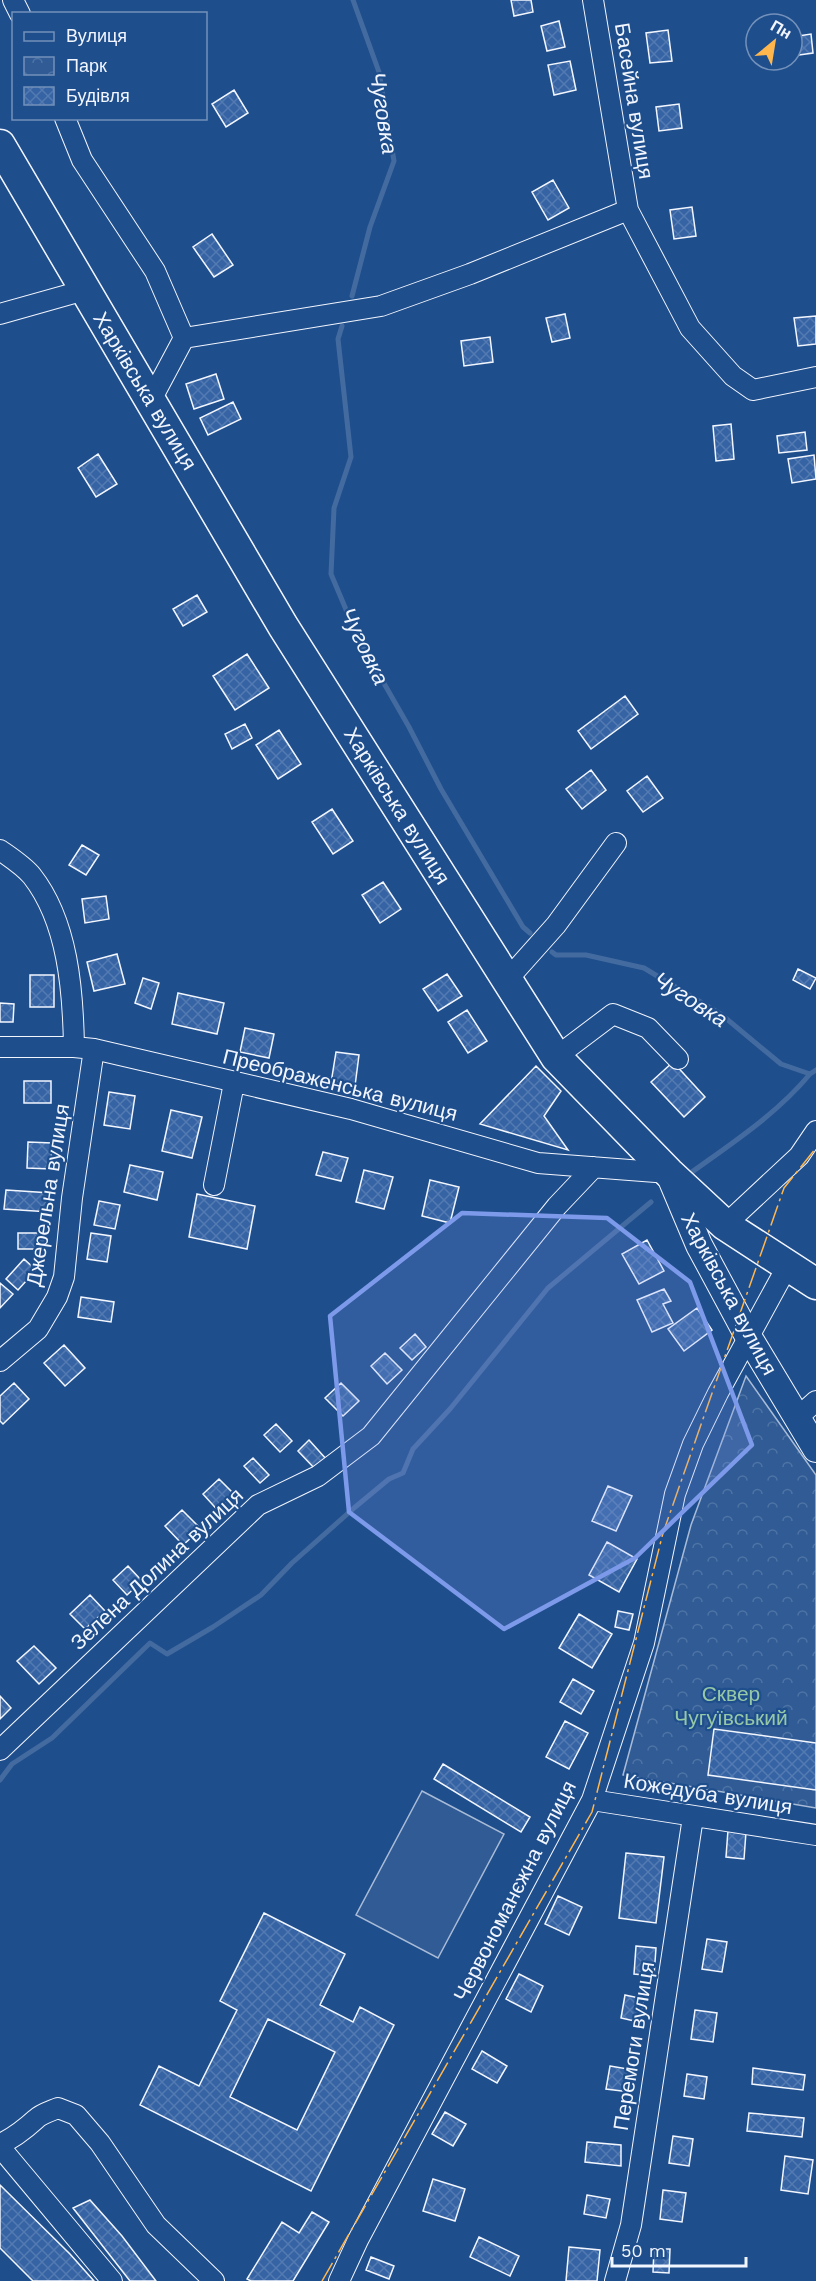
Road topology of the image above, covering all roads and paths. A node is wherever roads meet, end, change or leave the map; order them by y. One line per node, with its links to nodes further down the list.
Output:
1 (593, 0): 4 (street, Басейна вулиця)
2 (66, 120): 7 (street)
3 (0, 145): 5 (highway, Харківська вулиця)
4 (628, 210): 7 (street); 8 (street, Басейна вулиця)
5 (85, 290): 6 (street); 9 (highway, Харківська вулиця)
6 (0, 314)
7 (184, 338): 9 (street)
8 (816, 377)
9 (151, 400): 12 (highway, Харківська вулиця)
10 (616, 843): 12 (street)
11 (0, 850): 14 (street)
12 (507, 980): 16 (highway, Харківська вулиця)
13 (0, 1047): 14 (street, Преображенська вулиця)
14 (74, 1047): 15 (street, Преображенська вулиця)
15 (94, 1049): 18 (street, Преображенська вулиця); 27 (street, Джерельна вулиця)
16 (556, 1057): 17 (street); 21 (highway, Харківська вулиця)
17 (678, 1059)
18 (234, 1083): 20 (street, Преображенська вулиця); 22 (street)
19 (816, 1131): 23 (street)
20 (594, 1167): 21 (street, Преображенська вулиця); 31 (street, Зелена Долина вулиця)
21 (669, 1173): 23 (highway); 26 (main road, Харківська вулиця)
22 (214, 1185)
23 (725, 1225): 24 (highway)
24 (788, 1265): 25 (highway); 26 (street, Червономанєжна вулиця)
25 (816, 1284)
26 (748, 1336): 29 (main road, Харківська вулиця); 32 (street, Червономанєжна вулиця)
27 (0, 1362)
28 (816, 1401): 29 (street)
29 (797, 1418): 30 (main road, Харківська вулиця)
30 (816, 1449)
31 (0, 1750)
32 (592, 1800): 33 (street, Кожедуба вулиця); 38 (street, Червономанєжна вулиця)
33 (693, 1817): 34 (street, Кожедуба вулиця); 39 (street, Перемоги вулиця)
34 (816, 1835)
35 (0, 2145): 36 (street); 37 (street)
36 (112, 2281)
37 (214, 2281)
38 (339, 2281)
39 (615, 2281)

